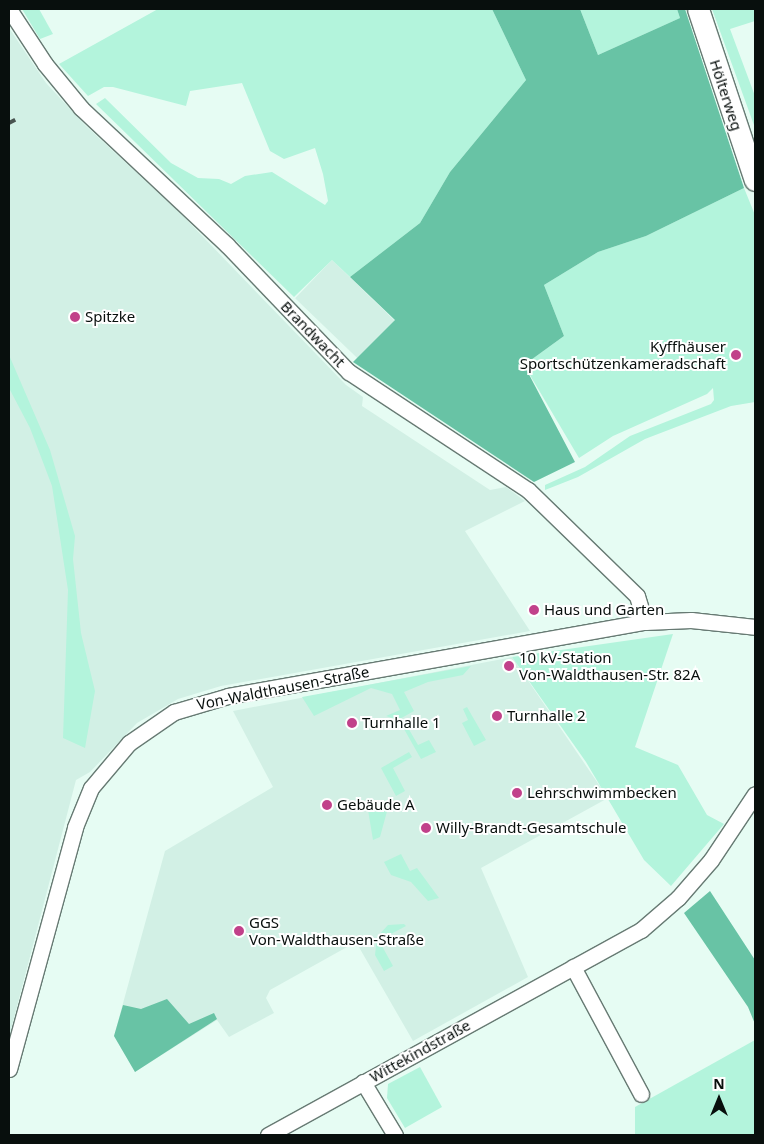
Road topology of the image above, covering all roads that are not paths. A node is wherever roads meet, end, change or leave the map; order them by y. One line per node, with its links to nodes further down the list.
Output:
1 (9, 9): 4 (street, Brandwacht)
2 (698, 9): 3 (main road, Hölterweg)
3 (755, 180)
4 (645, 622): 5 (street, Von-Waldthausen-Straße); 10 (street, Von-Waldthausen-Straße)
5 (731, 624): 6 (street, Von-Waldthausen-Straße); 7 (street)
6 (755, 627)
7 (755, 634)
8 (755, 794): 9 (street, Wittekindstraße)
9 (573, 968): 11 (street, Wittekindstraße); 12 (street)
10 (9, 1069)
11 (362, 1082): 13 (street, Wittekindstraße); 14 (street)
12 (641, 1094)
13 (268, 1135)
14 (395, 1135)

